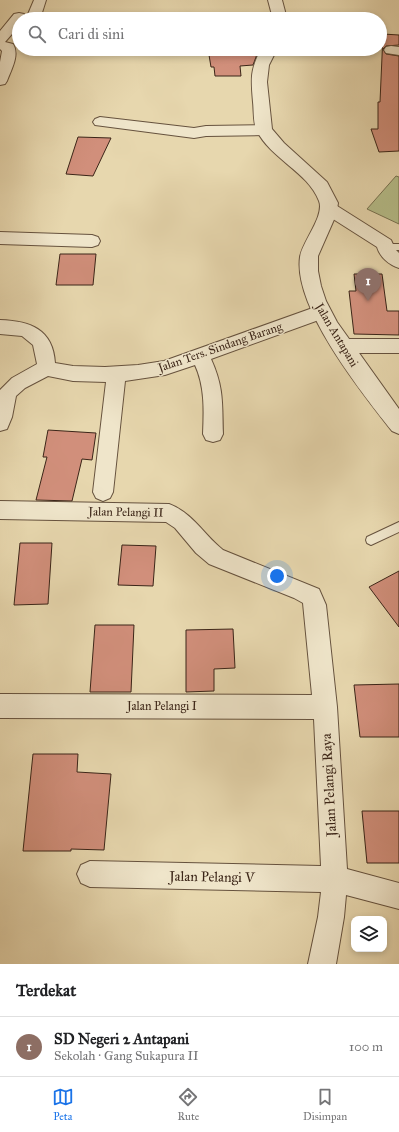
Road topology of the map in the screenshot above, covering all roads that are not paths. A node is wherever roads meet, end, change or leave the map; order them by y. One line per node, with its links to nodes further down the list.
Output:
1 (40, 0): 3 (street)
2 (275, 0): 4 (street)
3 (31, 12)
4 (278, 12)
5 (1, 14): 6 (street)
6 (12, 16)
7 (12, 30): 8 (street)
8 (0, 40)
9 (0, 45): 11 (street)
10 (266, 56): 13 (street)
11 (0, 81)
12 (100, 122): 13 (street)
13 (264, 130): 14 (street)
14 (328, 208): 17 (street); 19 (street, Jalan Antapani)
15 (0, 238): 16 (street)
16 (92, 241)
17 (392, 245): 18 (street)
18 (399, 262)
19 (321, 312): 21 (street, Jalan Antapani); 23 (street, Jalan Ters. Sindang Barang)
20 (0, 327): 24 (street)
21 (342, 346): 22 (street); 27 (street, Jalan Antapani)
22 (399, 346)
23 (200, 355): 25 (street, Jalan Ters. Sindang Barang); 28 (street)
24 (46, 368): 25 (street, Jalan Ters. Sindang Barang); 26 (street)
25 (116, 374): 29 (street)
26 (0, 423)
27 (399, 425)
28 (213, 434)
29 (103, 492)
30 (0, 510): 33 (street, Jalan Pelangi II)
31 (399, 527): 32 (lane)
32 (371, 540)
33 (316, 605): 35 (street, Jalan Pelangi Raya)
34 (0, 706): 35 (street, Jalan Pelangi I)
35 (325, 707): 37 (street, Jalan Pelangi Raya)
36 (90, 874): 37 (street, Jalan Pelangi V)
37 (335, 879): 38 (street, Jalan Pelangi V); 39 (street, Jalan Pelangi Raya)
38 (399, 896)
39 (322, 964)

